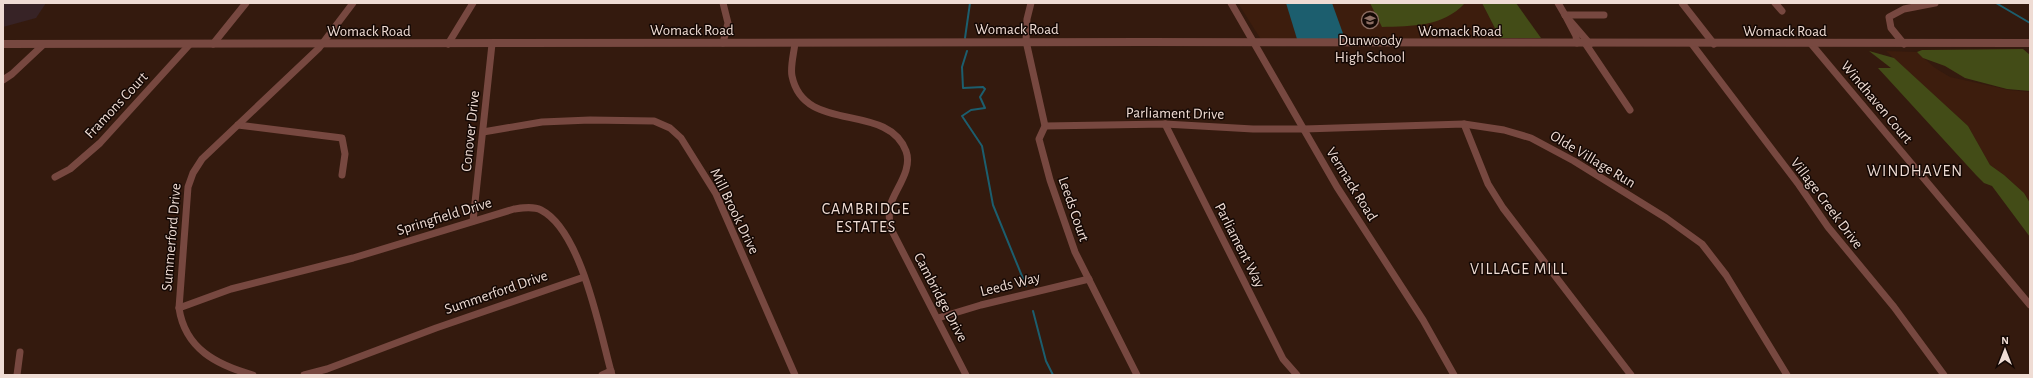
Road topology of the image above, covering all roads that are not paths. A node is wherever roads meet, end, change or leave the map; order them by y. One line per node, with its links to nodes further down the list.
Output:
1 (246, 3): 24 (street)
2 (353, 3): 25 (street, Summerford Drive)
3 (473, 3): 26 (street)
4 (722, 3): 18 (street)
5 (1031, 3): 16 (street, Leeds Court)
6 (1231, 3): 17 (street, Vermack Road)
7 (1558, 3): 12 (street)
8 (1682, 3): 30 (street)
9 (1775, 3): 11 (street)
10 (1935, 3): 31 (street)
11 (1782, 11)
12 (1565, 15): 13 (street); 14 (street); 15 (street)
13 (1604, 15)
14 (1583, 36): 15 (street); 28 (street)
15 (1576, 40): 17 (street, Womack Road); 28 (street, Womack Road)
16 (1026, 42): 17 (street, Womack Road); 19 (street, Womack Road); 38 (street, Leeds Court)
17 (1255, 42): 39 (street, Vermack Road)
18 (723, 43): 19 (street, Womack Road); 27 (street, Womack Road)
19 (795, 43): 48 (street, Cambridge Drive)
20 (2030, 43): 31 (street, Womack Road)
21 (3, 44): 22 (street, Womack Road)
22 (44, 44): 23 (street, Womack Road); 33 (street)
23 (190, 44): 24 (street, Womack Road); 42 (street, Framons Court)
24 (213, 44): 25 (street, Womack Road)
25 (322, 44): 26 (street, Womack Road); 37 (street, Summerford Drive)
26 (448, 44): 27 (street, Womack Road)
27 (492, 44): 40 (street, Conover Drive)
28 (1588, 44): 29 (street, Womack Road); 34 (street)
29 (1692, 44): 30 (street, Womack Road); 62 (street, Village Creek Drive)
30 (1714, 44): 32 (street, Womack Road)
31 (1904, 44): 32 (street, Womack Road)
32 (1812, 45): 46 (street, Windhaven Court)
33 (3, 80)
34 (1630, 110)
35 (1165, 124): 38 (street, Parliament Drive); 39 (street, Parliament Drive); 58 (street, Parliament Way)
36 (1464, 124): 39 (street, Olde Village Run); 60 (street); 61 (street, Olde Village Run)
37 (238, 125): 41 (street); 47 (street, Summerford Drive)
38 (1045, 126): 45 (street, Leeds Court)
39 (1304, 129): 59 (street, Vermack Road)
40 (483, 132): 43 (street, Conover Drive); 55 (street, Mill Brook Drive)
41 (342, 175)
42 (55, 177)
43 (473, 221): 44 (street, Springfield Drive); 47 (street, Springfield Drive)
44 (584, 276): 50 (street, Springfield Drive); 53 (street, Summerford Drive)
45 (1089, 279): 48 (street, Leeds Way); 57 (street, Leeds Court)
46 (2030, 305)
47 (179, 308): 52 (street, Summerford Drive)
48 (938, 318): 56 (street, Cambridge Drive)
49 (20, 352): 51 (street)
50 (611, 373): 54 (street)
51 (17, 375)
52 (253, 375)
53 (304, 375)
54 (602, 375)
55 (795, 375)
56 (966, 375)
57 (1137, 375)
58 (1297, 375)
59 (1454, 375)
60 (1631, 375)
61 (1787, 375)
62 (1944, 375)

